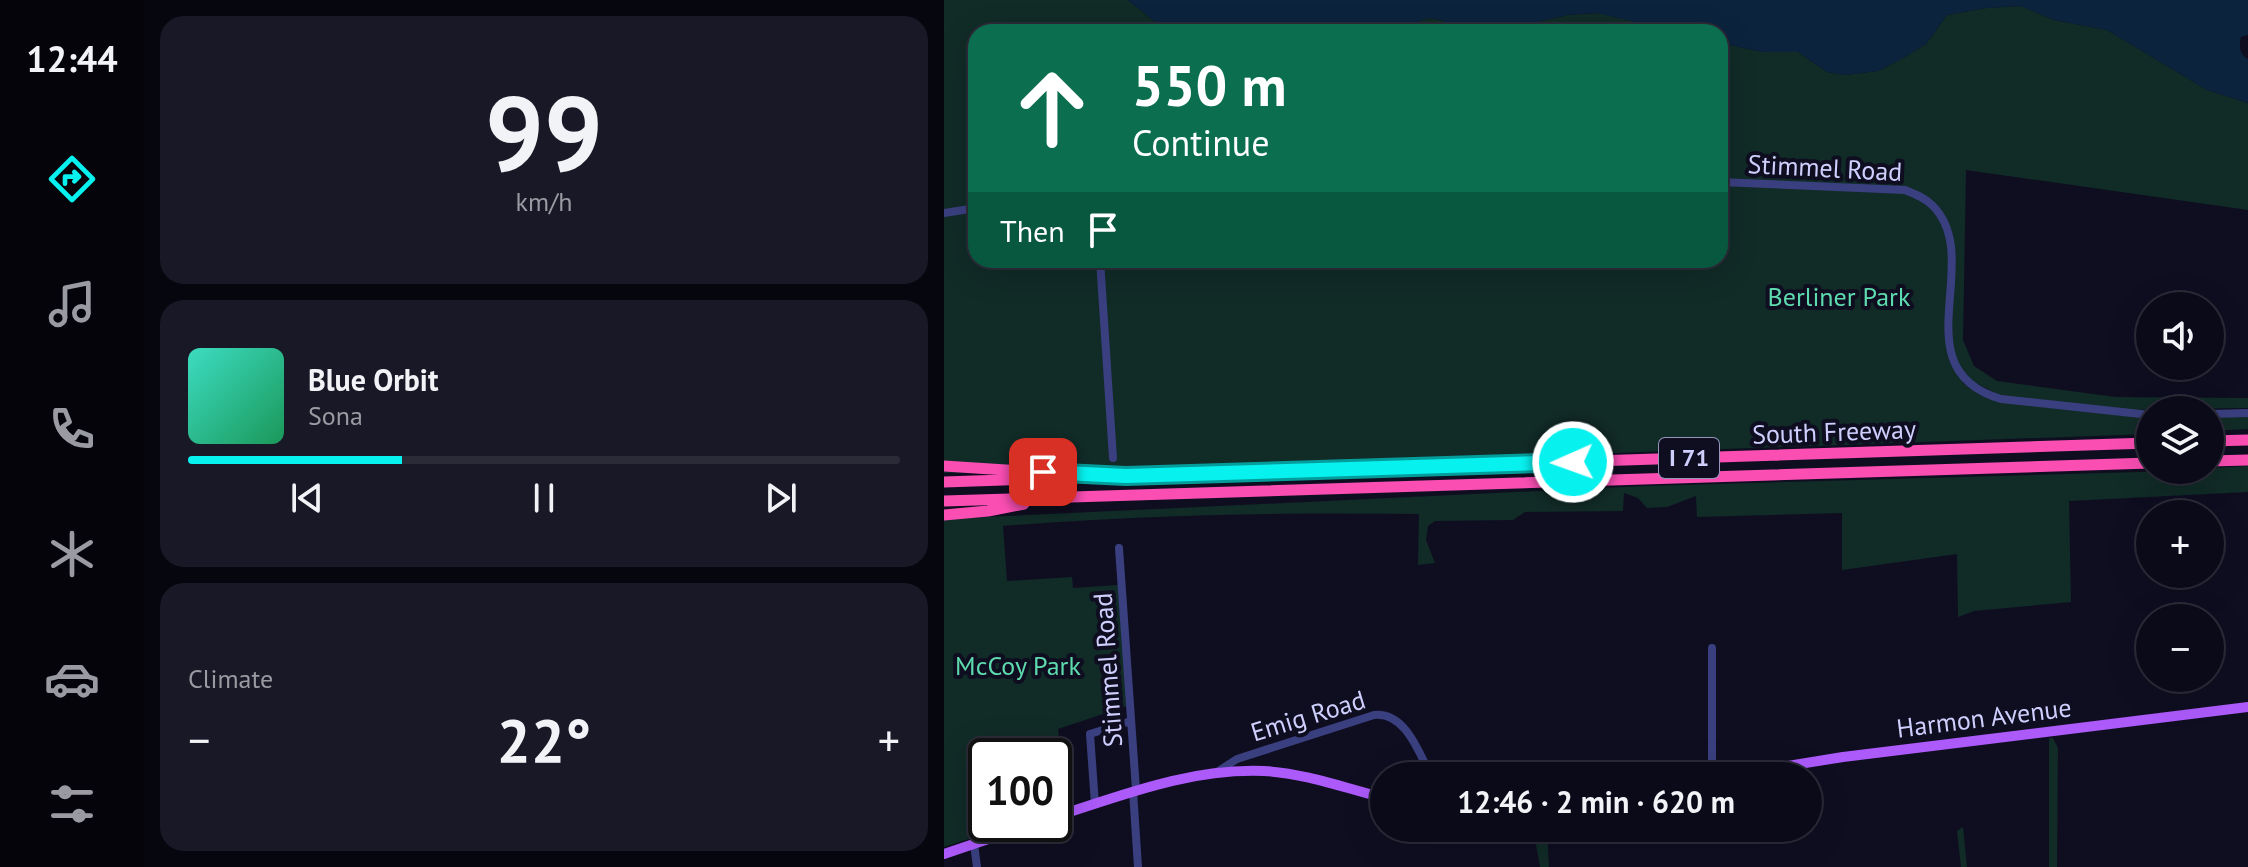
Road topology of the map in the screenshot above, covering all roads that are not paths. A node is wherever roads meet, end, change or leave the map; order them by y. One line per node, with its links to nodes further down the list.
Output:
1 (1728, 182): 5 (street, Stimmel Road)
2 (968, 209): 3 (street)
3 (944, 213)
4 (1101, 268): 11 (street)
5 (2136, 413)
6 (2248, 413): 7 (street)
7 (2224, 414)
8 (2248, 440): 9 (highway)
9 (2224, 441)
10 (2136, 443): 16 (highway, South Freeway / I 71)
11 (1113, 458)
12 (2248, 460): 13 (highway)
13 (2224, 461)
14 (2136, 463): 18 (highway, South Freeway / I 71)
15 (944, 466): 16 (highway)
16 (1103, 476): 17 (highway, South Freeway / I 71)
17 (944, 482)
18 (1052, 498): 19 (highway, South Freeway / I 71); 20 (highway)
19 (944, 501)
20 (944, 515)
21 (1119, 548): 24 (street, Stimmel Road)
22 (1712, 648): 26 (street)
23 (2248, 707): 27 (main road, Harmon Avenue)
24 (1131, 721): 29 (street, Stimmel Road); 31 (street)
25 (1423, 762): 28 (street, Emig Road)
26 (1712, 762)
27 (1812, 762)
28 (1217, 772): 29 (main road); 30 (main road)
29 (1135, 790): 31 (main road); 37 (street, Stimmel Road)
30 (1370, 794)
31 (1095, 804): 32 (main road)
32 (1072, 811)
33 (980, 842): 34 (main road)
34 (974, 844): 35 (main road); 36 (street)
35 (944, 854)
36 (977, 867)
37 (1138, 867)

